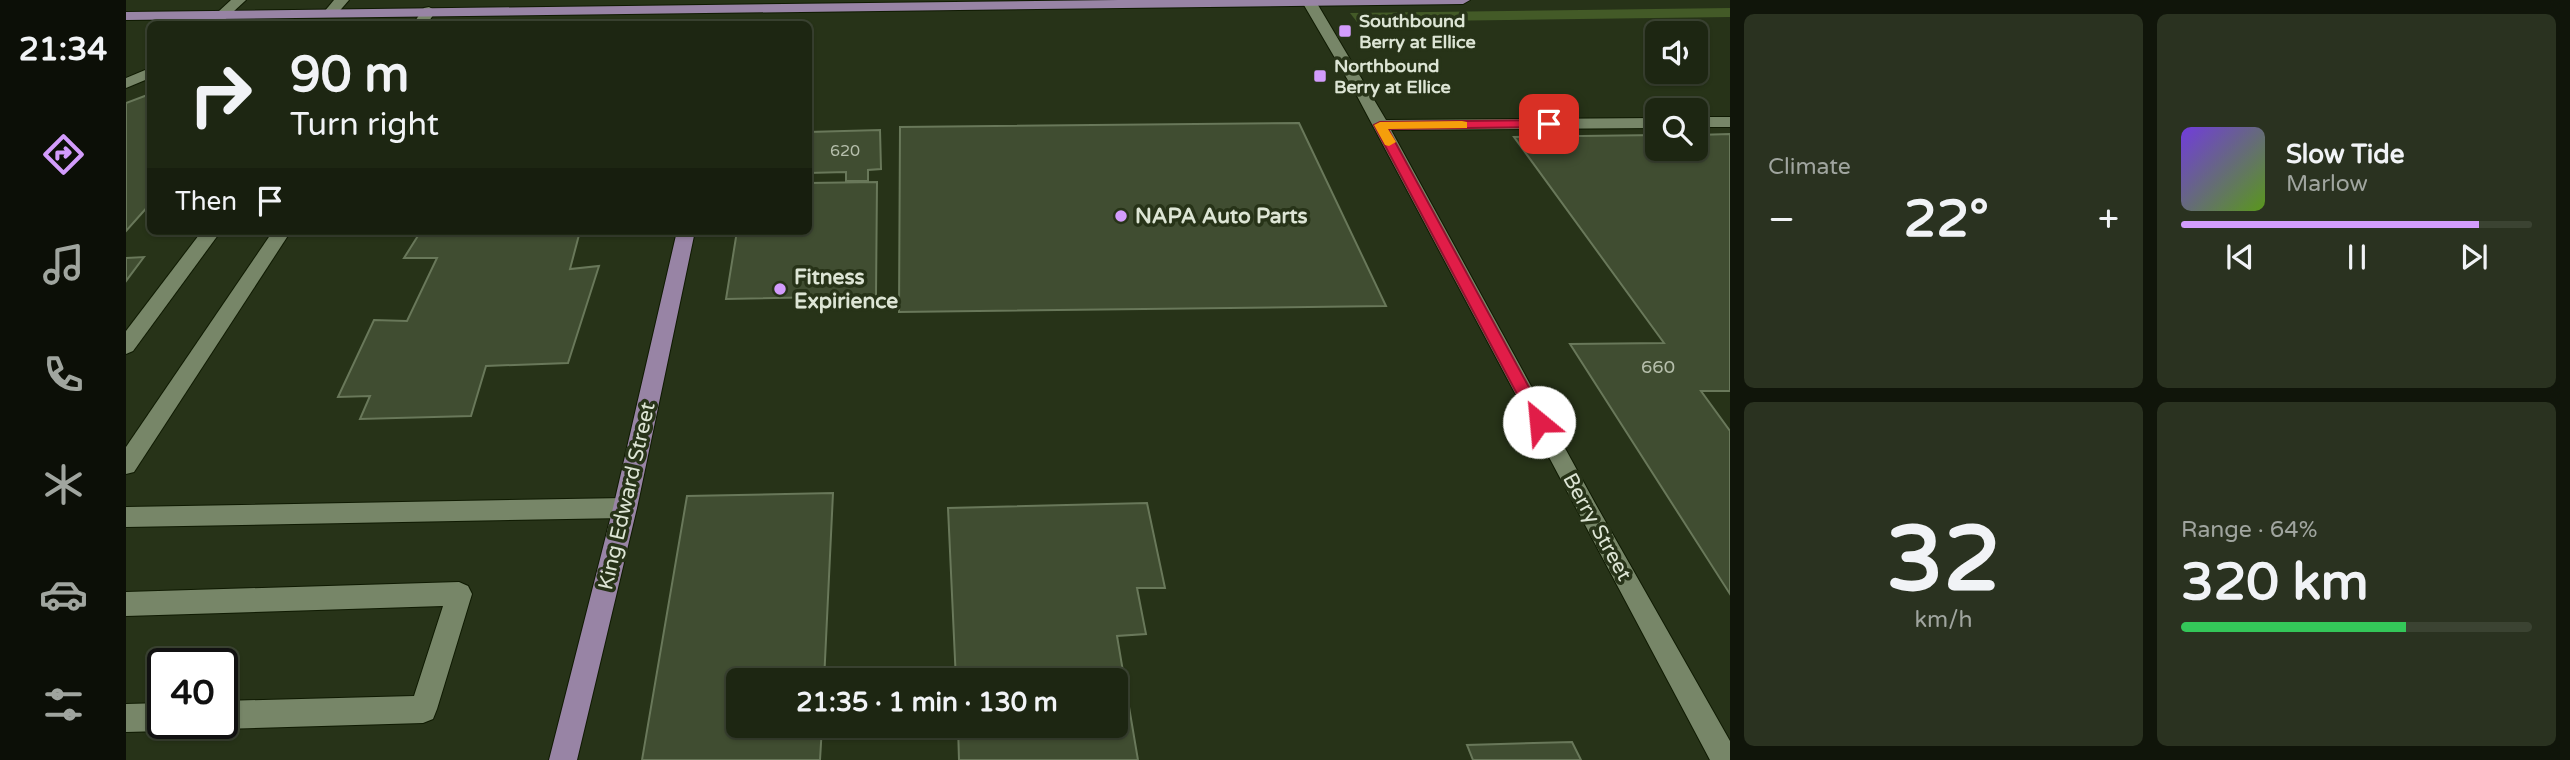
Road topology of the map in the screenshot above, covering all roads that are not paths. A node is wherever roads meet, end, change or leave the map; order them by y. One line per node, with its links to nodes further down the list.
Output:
1 (239, 0): 9 (street)
2 (342, 0): 8 (street)
3 (1413, 0): 4 (main road); 5 (main road)
4 (1463, 0)
5 (1308, 1): 6 (main road); 19 (street, Berry Street)
6 (743, 3): 7 (main road); 13 (main road)
7 (429, 11): 8 (main road); 12 (street)
8 (331, 12): 9 (main road)
9 (224, 14): 10 (main road); 11 (street)
10 (126, 16)
11 (216, 21)
12 (422, 21)
13 (736, 21)
14 (147, 74): 15 (street)
15 (126, 83)
16 (1708, 122): 17 (street)
17 (1730, 122)
18 (1645, 123): 19 (street)
19 (1380, 125): 32 (street, Berry Street)
20 (209, 235): 23 (street)
21 (279, 235): 24 (street)
22 (685, 235): 25 (main road, King Edward Street)
23 (126, 346)
24 (126, 465)
25 (625, 508): 26 (street); 31 (main road, King Edward Street)
26 (126, 517)
27 (126, 604): 28 (street)
28 (238, 715)
29 (147, 717): 30 (street)
30 (126, 718)
31 (563, 760)
32 (1725, 760)

